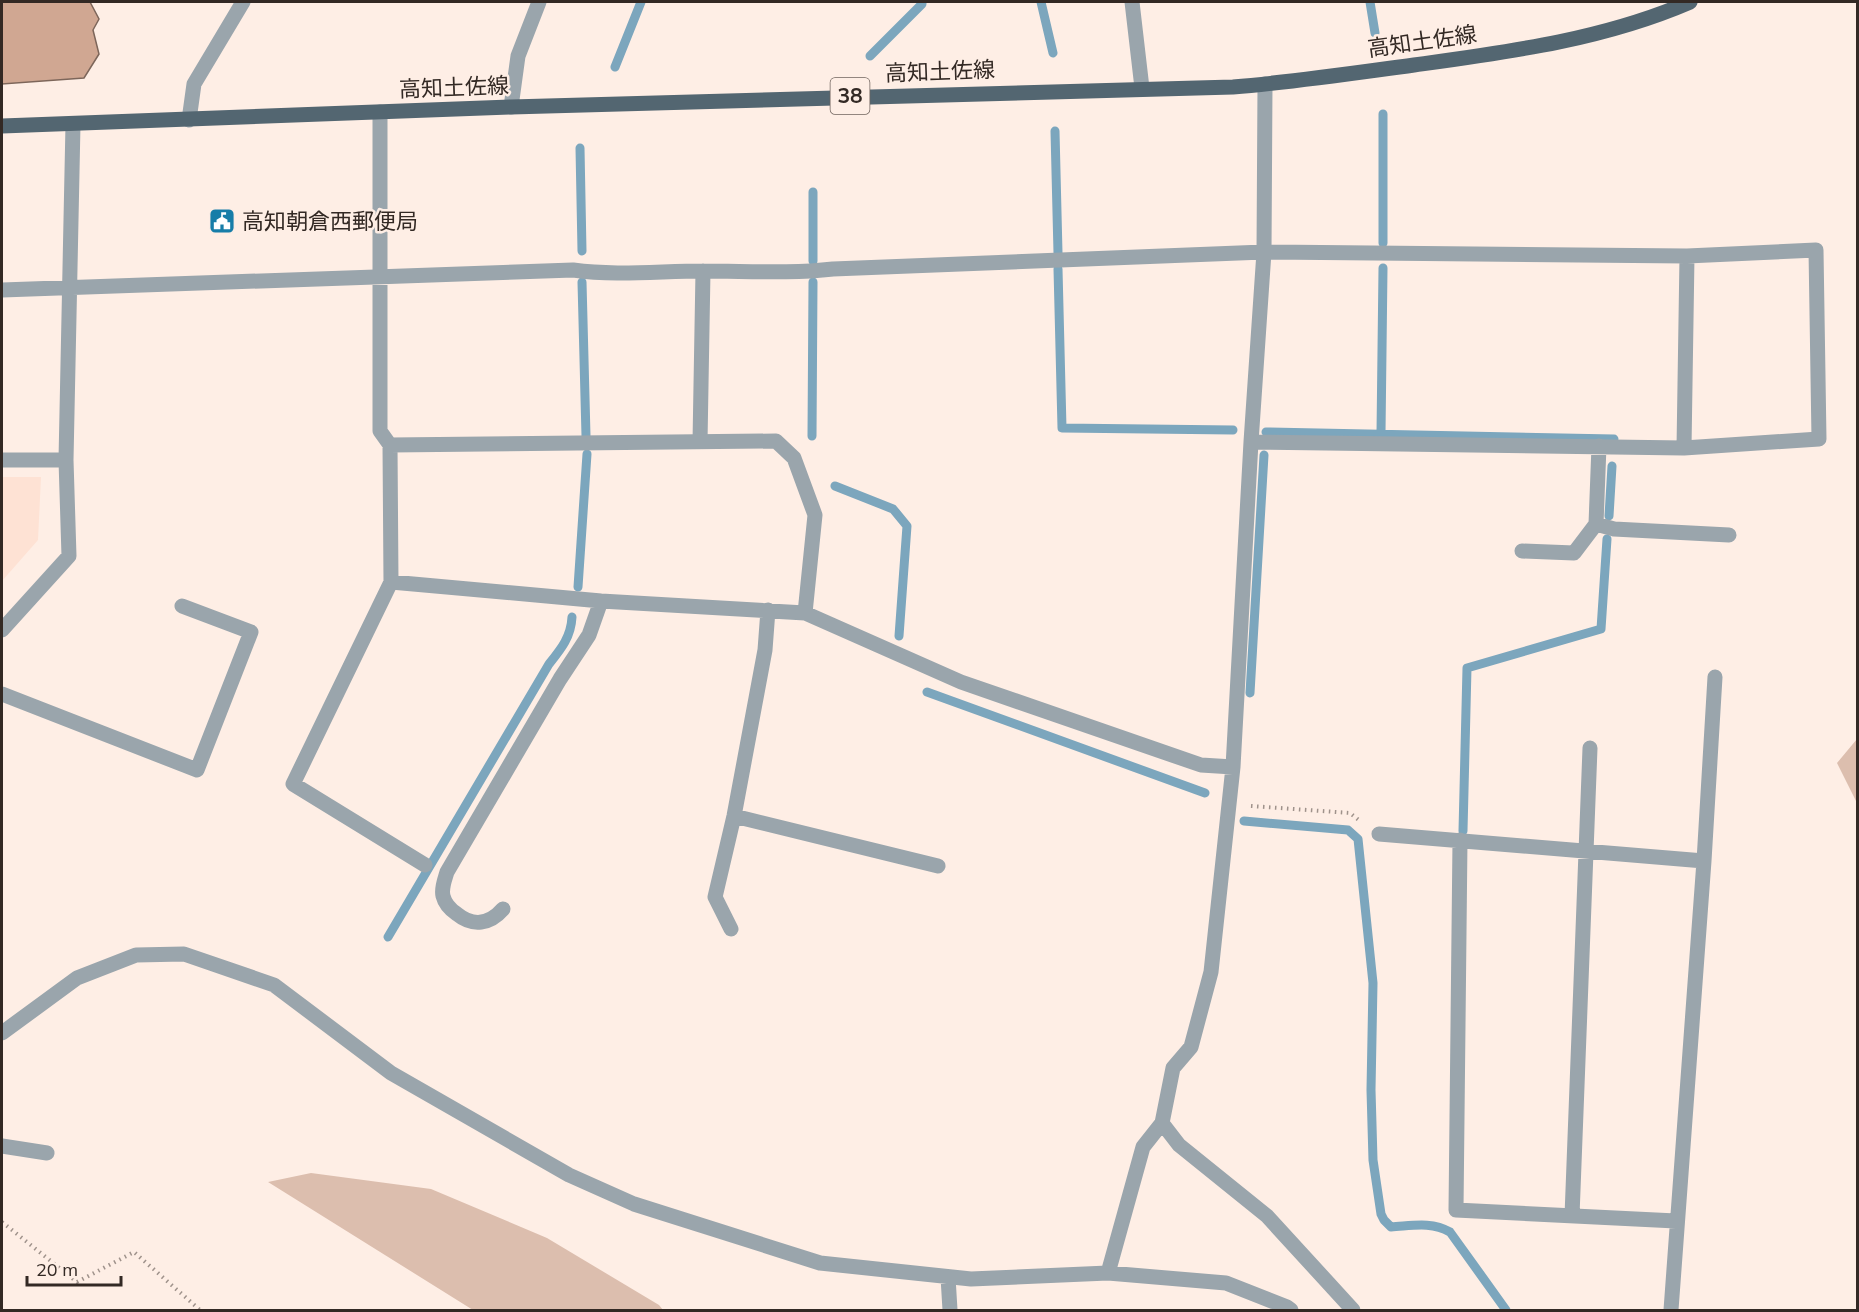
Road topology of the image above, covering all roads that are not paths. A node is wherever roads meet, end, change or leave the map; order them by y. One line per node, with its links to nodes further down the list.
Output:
1 (243, 2): 9 (street)
2 (539, 2): 7 (street)
3 (1132, 2): 6 (street)
4 (1690, 2): 5 (main road, 高知土佐線 / 38)
5 (1265, 84): 6 (main road, 高知土佐線 / 38); 12 (street)
6 (1143, 88): 7 (main road, 高知土佐線 / 38)
7 (511, 107): 8 (main road, 高知土佐線 / 38)
8 (380, 112): 9 (main road, 高知土佐線 / 38); 15 (street)
9 (189, 120): 10 (main road, 高知土佐線 / 38)
10 (73, 124): 11 (main road, 高知土佐線 / 38); 16 (street)
11 (2, 126)
12 (1264, 252): 13 (street); 14 (street); 19 (street)
13 (1687, 256): 22 (street); 22 (street)
14 (703, 271): 15 (street); 18 (street)
15 (380, 276): 16 (street); 20 (street)
16 (71, 289): 17 (street); 24 (street)
17 (2, 290)
18 (700, 442): 20 (street); 32 (street)
19 (1251, 442): 21 (street); 37 (street)
20 (390, 445): 28 (street)
21 (1599, 446): 22 (street); 25 (street)
22 (1684, 448)
23 (2, 460): 24 (street)
24 (66, 460): 33 (street)
25 (1596, 524): 26 (street); 27 (street)
26 (1729, 535)
27 (1522, 551)
28 (391, 582): 29 (street); 43 (street)
29 (601, 602): 31 (street); 45 (street)
30 (182, 606): 35 (street)
31 (768, 610): 32 (street); 38 (street)
32 (805, 613): 37 (street)
33 (2, 630)
34 (1715, 677): 42 (street)
35 (2, 694)
36 (1590, 748): 41 (street)
37 (1233, 767): 48 (street)
38 (734, 816): 44 (street); 46 (street)
39 (1379, 834): 40 (street)
40 (1460, 840): 41 (street); 51 (street)
41 (1586, 851): 42 (street); 51 (street)
42 (1704, 861): 52 (street)
43 (425, 865)
44 (938, 866)
45 (503, 909)
46 (731, 929)
47 (2, 1032): 54 (street)
48 (1162, 1123): 53 (street); 57 (street)
49 (2, 1146): 50 (street)
50 (47, 1153)
51 (1572, 1216): 52 (street)
52 (1676, 1221): 58 (street)
53 (1108, 1273): 54 (street); 56 (street)
54 (948, 1277): 55 (street)
55 (950, 1311)
56 (1291, 1311)
57 (1353, 1311)
58 (1671, 1311)

